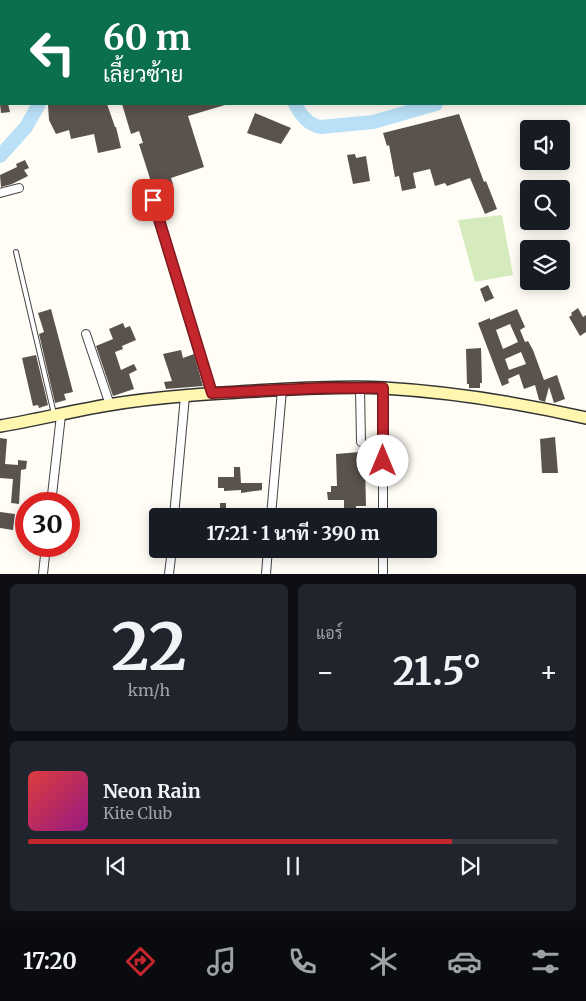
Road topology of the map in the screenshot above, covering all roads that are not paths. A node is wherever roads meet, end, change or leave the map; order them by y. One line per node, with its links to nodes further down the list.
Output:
1 (19, 188): 2 (street)
2 (0, 193)
3 (153, 200): 9 (street)
4 (16, 252): 12 (lane)
5 (86, 334): 11 (street)
6 (360, 388): 7 (street); 8 (street); 15 (street)
7 (383, 388): 13 (street); 19 (street)
8 (282, 390): 9 (street); 18 (street)
9 (212, 393): 10 (street)
10 (185, 396): 11 (street); 17 (street)
11 (110, 405): 12 (street)
12 (57, 416): 14 (street); 16 (street)
13 (586, 418)
14 (0, 426)
15 (360, 442)
16 (52, 492)
17 (175, 508)
18 (272, 508)
19 (383, 508)
20 (45, 557): 24 (street)
21 (171, 558): 25 (street)
22 (267, 558): 26 (street)
23 (383, 558): 27 (street)
24 (43, 574)
25 (169, 574)
26 (266, 574)
27 (383, 574)

